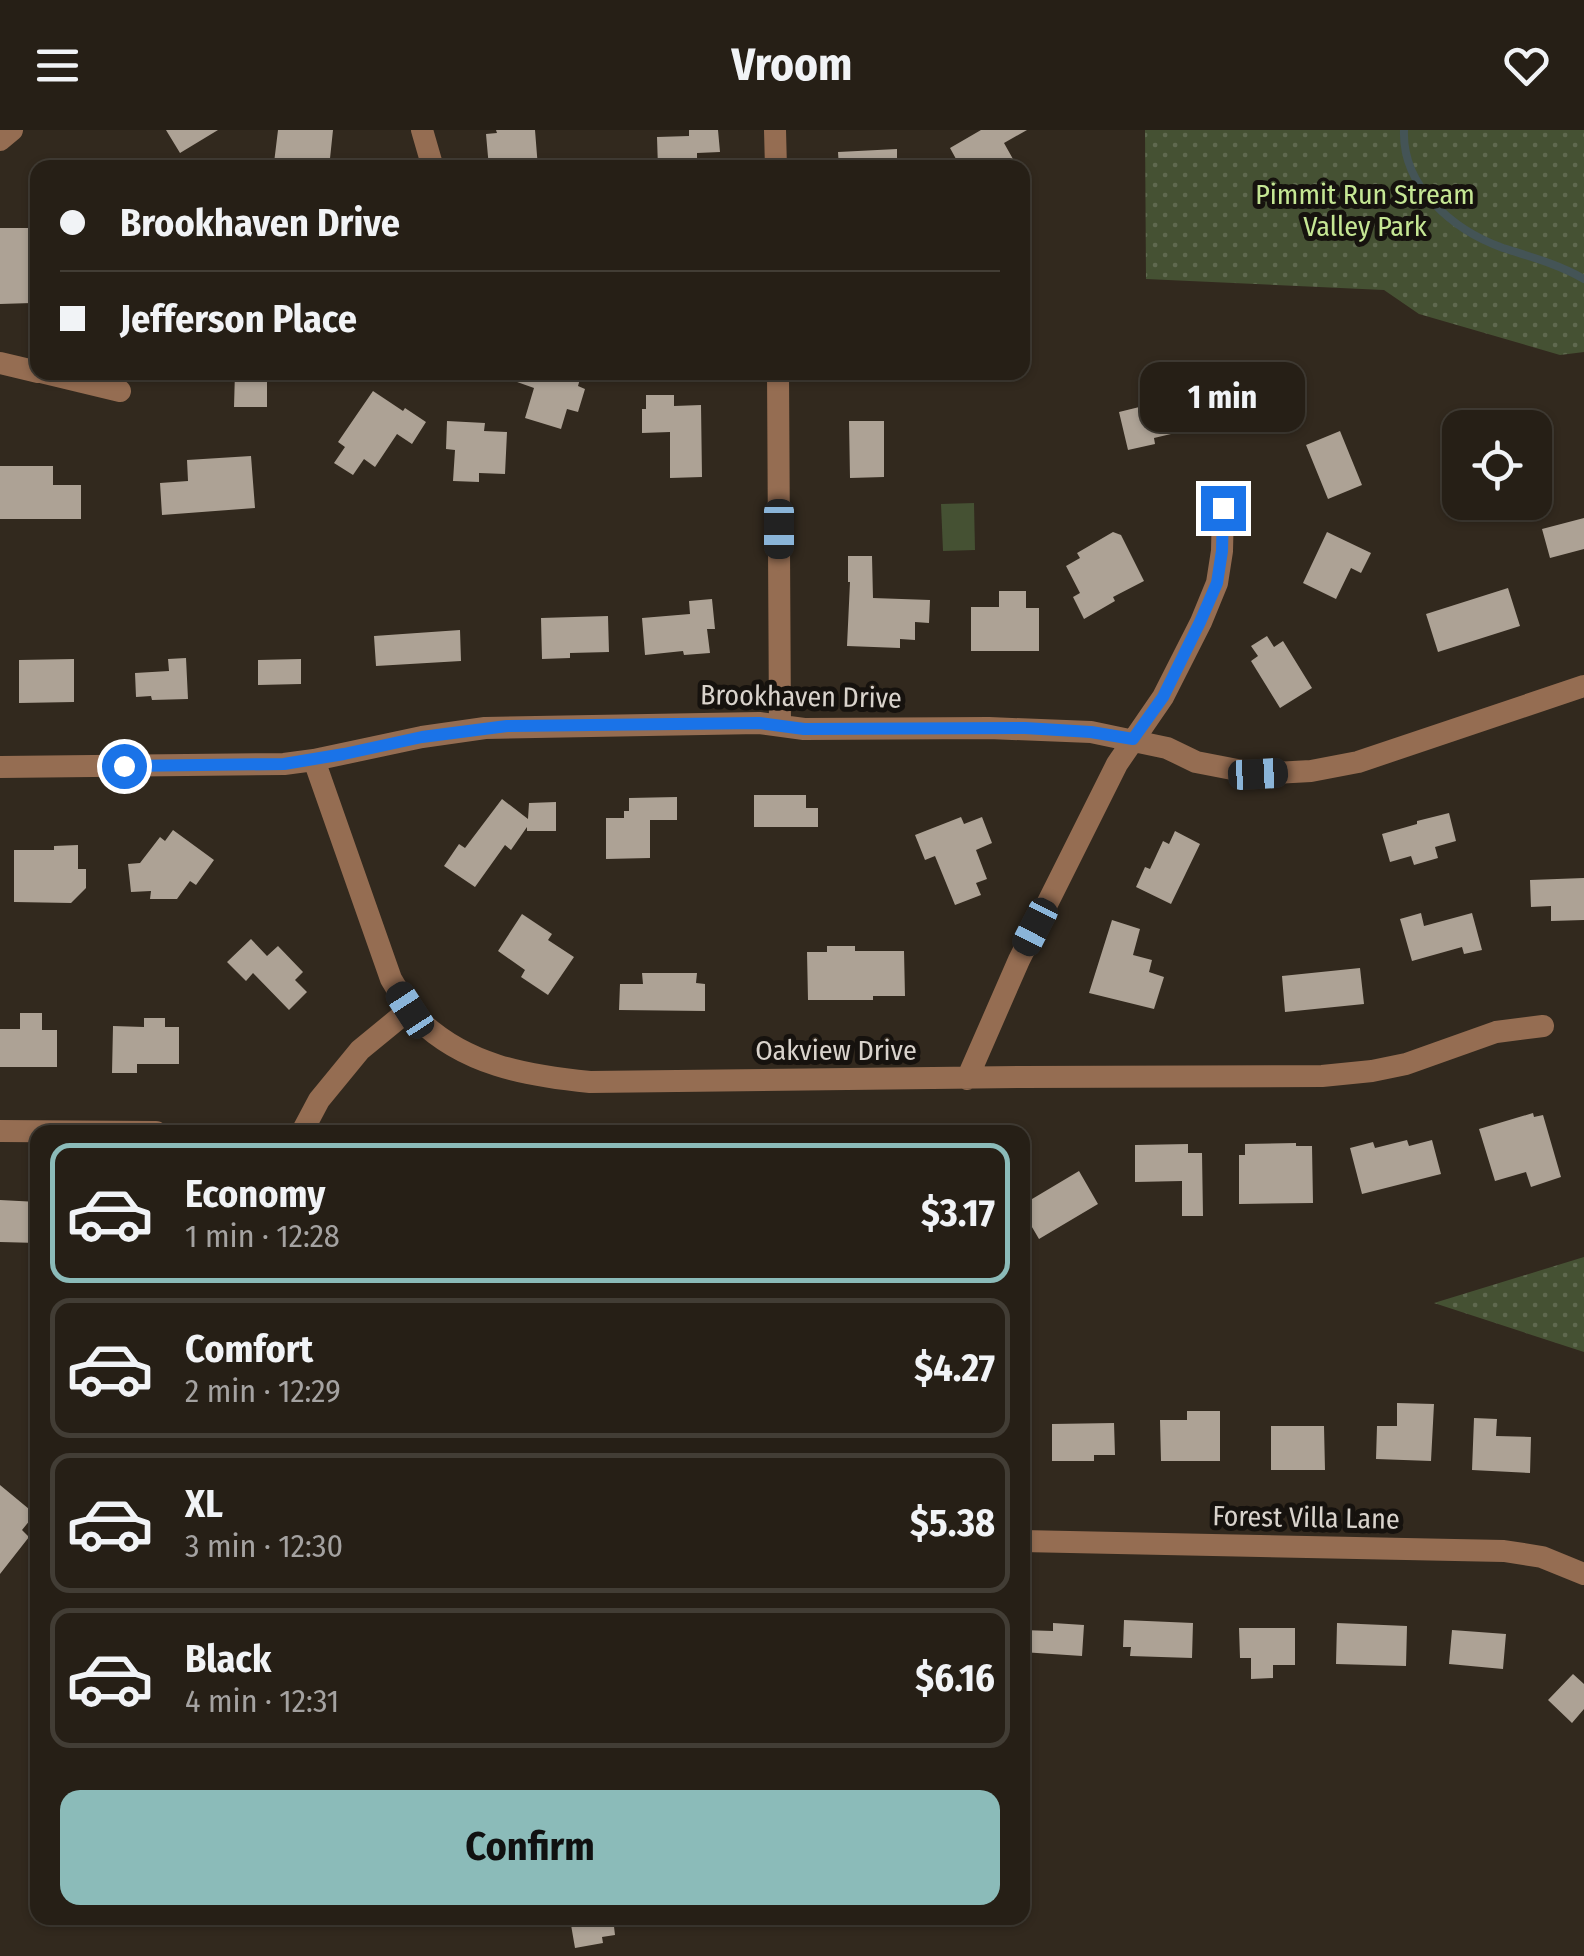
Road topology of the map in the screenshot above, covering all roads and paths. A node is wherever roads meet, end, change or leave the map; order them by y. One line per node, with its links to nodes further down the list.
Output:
1 (12, 130): 4 (street)
2 (422, 130): 5 (street)
3 (776, 130): 6 (street)
4 (0, 140)
5 (431, 160)
6 (776, 160)
7 (0, 363): 8 (street)
8 (30, 370)
9 (73, 380): 11 (street)
10 (778, 380): 14 (street)
11 (120, 391)
12 (1223, 508): 15 (street)
13 (1584, 686): 15 (street, Brookhaven Drive)
14 (780, 725): 15 (street, Brookhaven Drive); 16 (street, Brookhaven Drive)
15 (1133, 739): 20 (street)
16 (314, 760): 17 (street, Brookhaven Drive); 18 (street, Oakview Drive)
17 (0, 767)
18 (410, 1010): 20 (street, Oakview Drive); 21 (street)
19 (1543, 1026): 20 (street, Oakview Drive)
20 (967, 1079)
21 (306, 1125)
22 (0, 1131): 23 (street)
23 (30, 1131)
24 (1030, 1541): 25 (street, Forest Villa Lane)
25 (1584, 1574)

